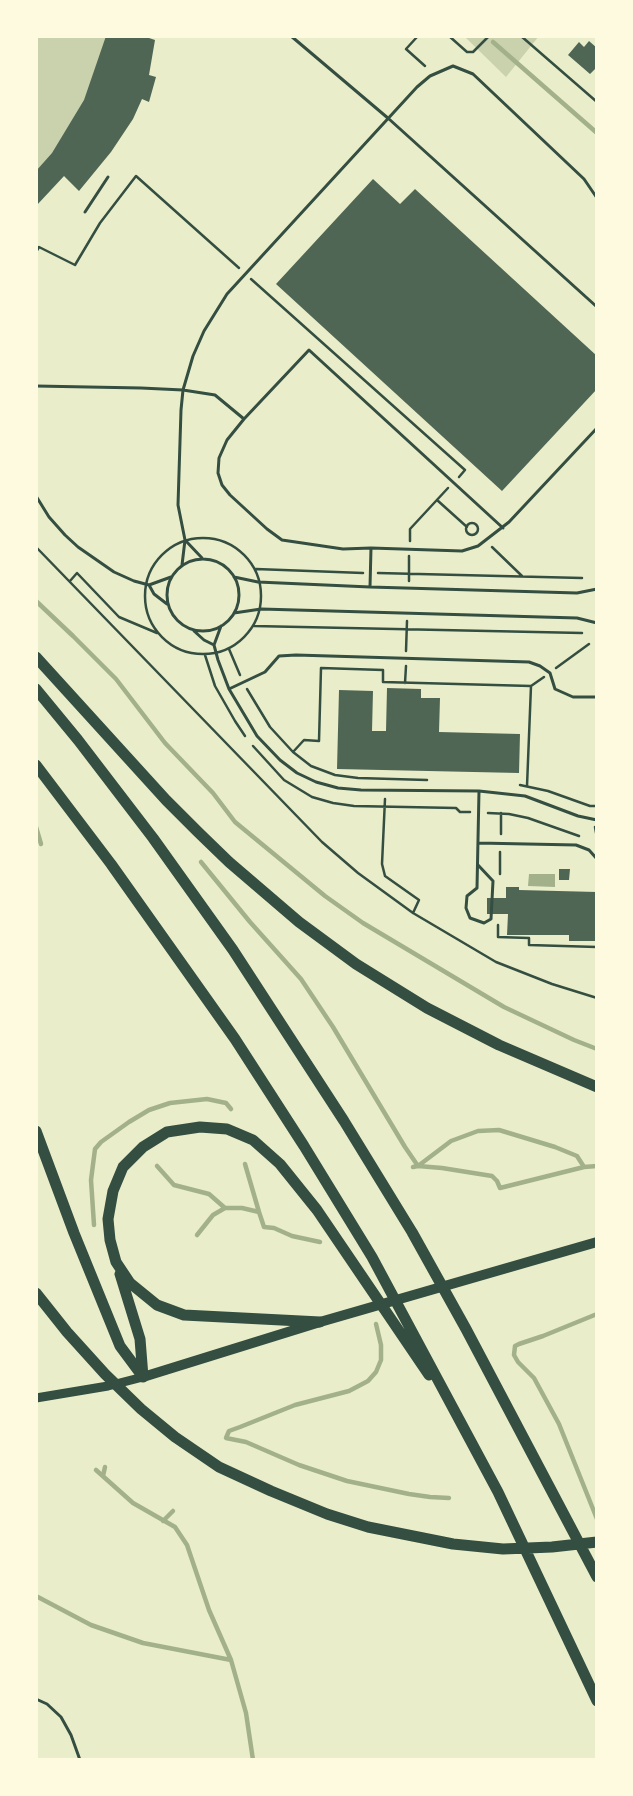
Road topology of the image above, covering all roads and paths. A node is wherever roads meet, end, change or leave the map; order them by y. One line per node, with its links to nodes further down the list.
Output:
1 (291, 36): 8 (lane)
2 (449, 36): 3 (path)
3 (489, 36)
4 (521, 36): 7 (path)
5 (417, 37): 6 (path)
6 (425, 66)
7 (597, 102)
8 (388, 119): 10 (lane); 13 (lane); 14 (lane)
9 (108, 178): 11 (lane)
10 (597, 198)
11 (85, 212)
12 (36, 252): 13 (path)
13 (245, 274): 16 (lane); 19 (path)
14 (597, 307)
15 (36, 386): 16 (lane)
16 (183, 390): 17 (lane); 25 (lane)
17 (244, 419): 19 (lane); 28 (lane)
18 (597, 428): 23 (lane)
19 (454, 483): 21 (path); 23 (lane)
20 (36, 496): 41 (lane)
21 (437, 500): 22 (path); 29 (path)
22 (467, 527): 24 (path); 24 (path)
23 (503, 528): 26 (lane)
24 (477, 533): 26 (path)
25 (185, 540): 30 (lane); 31 (lane); 32 (path); 41 (path)
26 (486, 540): 29 (lane); 37 (path)
27 (36, 546): 39 (path)
28 (371, 548): 29 (lane); 33 (lane)
29 (410, 550): 34 (path)
30 (203, 559): 31 (lane); 36 (lane)
31 (182, 565): 35 (lane)
32 (255, 569): 33 (path); 40 (path)
33 (371, 573): 34 (path); 42 (lane)
34 (409, 574): 37 (path); 43 (path)
35 (171, 577): 41 (lane); 45 (lane)
36 (234, 577): 40 (lane); 47 (lane)
37 (523, 577): 38 (path)
38 (582, 578)
39 (69, 581): 55 (path); 84 (path)
40 (260, 582): 42 (lane); 46 (path)
41 (148, 584): 45 (lane); 55 (path)
42 (370, 587): 43 (lane)
43 (409, 588): 44 (lane)
44 (597, 589)
45 (168, 604): 53 (lane)
46 (260, 609): 47 (lane); 48 (lane); 51 (path)
47 (234, 613): 50 (lane)
48 (408, 613): 49 (lane); 52 (path)
49 (597, 623)
50 (221, 626): 53 (lane); 57 (lane)
51 (254, 626): 52 (path); 58 (path)
52 (407, 629): 54 (path); 61 (path)
53 (193, 630): 57 (lane)
54 (582, 633)
55 (158, 634): 59 (path)
56 (589, 644): 62 (path)
57 (214, 645): 59 (lane)
58 (229, 649): 59 (path); 63 (path)
59 (216, 653): 66 (lane)
60 (36, 657): 88 (highway)
61 (406, 659): 62 (lane); 63 (lane); 64 (path)
62 (550, 673): 65 (path); 68 (lane)
63 (244, 682): 66 (lane); 69 (path)
64 (405, 683): 65 (path); 69 (path)
65 (531, 686): 73 (path)
66 (229, 689): 74 (lane)
67 (36, 690): 98 (highway)
68 (597, 697)
69 (293, 752): 71 (path)
70 (36, 765): 96 (highway)
71 (434, 780)
72 (518, 785): 73 (path)
73 (527, 786): 76 (path)
74 (385, 790): 75 (lane); 84 (path)
75 (479, 791): 78 (lane); 79 (lane)
76 (597, 806)
77 (501, 813): 80 (path)
78 (597, 820)
79 (478, 842): 80 (lane); 82 (lane)
80 (500, 843): 81 (lane); 83 (path)
81 (597, 859)
82 (478, 866): 82 (lane)
83 (500, 875)
84 (413, 913): 87 (path)
85 (498, 920): 86 (path)
86 (597, 946)
87 (597, 998)
88 (597, 1087)
89 (36, 1131): 94 (highway)
90 (597, 1242): 93 (main road)
91 (116, 1262): 93 (highway); 94 (highway); 96 (highway)
92 (36, 1293): 97 (highway)
93 (320, 1322): 94 (main road)
94 (142, 1377): 95 (main road)
95 (40, 1397)
96 (464, 1426): 100 (highway)
97 (597, 1542)
98 (597, 1577)
99 (36, 1699): 101 (lane)
100 (597, 1700)
101 (80, 1760)

